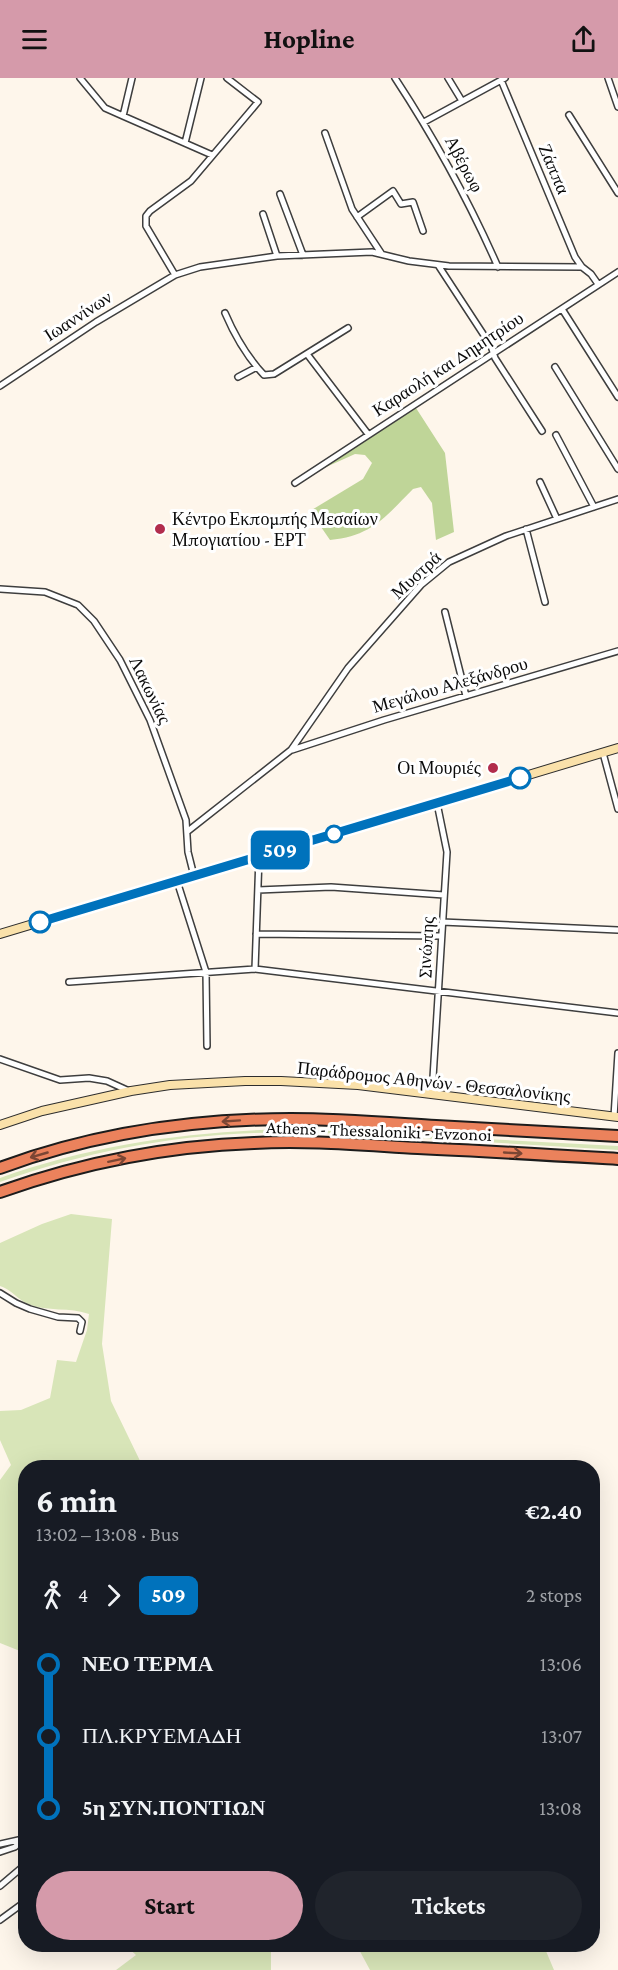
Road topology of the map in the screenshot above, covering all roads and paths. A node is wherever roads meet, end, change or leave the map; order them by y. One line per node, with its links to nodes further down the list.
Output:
1 (80, 78): 12 (street)
2 (132, 78): 12 (street)
3 (201, 78): 15 (street)
4 (226, 78): 16 (street)
5 (395, 78): 13 (street, Αβέρωφ)
6 (448, 78): 9 (street)
7 (608, 78): 10 (street)
8 (503, 79): 9 (street); 27 (street, Ζάππα)
9 (462, 101): 13 (street)
10 (618, 107)
11 (569, 115): 17 (street)
12 (123, 116): 15 (street)
13 (424, 122): 26 (street, Αβέρωφ)
14 (325, 133): 20 (street)
15 (185, 143): 16 (street)
16 (212, 155): 29 (street)
17 (618, 193)
18 (280, 194): 23 (street)
19 (263, 214): 24 (street)
20 (357, 217): 21 (street); 22 (street)
21 (423, 231)
22 (381, 253): 23 (street, Ιωαννίνων); 25 (street, Ιωαννίνων)
23 (303, 255): 24 (street, Ιωαννίνων)
24 (277, 256): 29 (street, Ιωαννίνων)
25 (438, 265): 26 (street, Ιωαννίνων); 34 (street)
26 (498, 267): 27 (street, Ιωαννίνων)
27 (582, 267): 30 (street, Ζάππα)
28 (618, 272): 30 (street, Καραολή και Δημητρίου)
29 (175, 275): 39 (street, Ιωαννίνων)
30 (598, 284): 31 (street, Καραολή και Δημητρίου)
31 (562, 309): 34 (street, Καραολή και Δημητρίου); 40 (street)
32 (225, 313): 36 (street)
33 (348, 328): 35 (street)
34 (494, 353): 42 (street); 43 (street, Καραολή και Δημητρίου)
35 (307, 354): 36 (street); 43 (street)
36 (257, 366): 38 (street)
37 (555, 367): 45 (street)
38 (238, 377)
39 (0, 386)
40 (616, 389): 41 (street)
41 (618, 397)
42 (542, 430)
43 (368, 434): 47 (street, Καραολή και Δημητρίου)
44 (556, 435): 49 (street)
45 (618, 469)
46 (540, 482): 50 (street)
47 (295, 483)
48 (618, 499): 49 (street, Μυστρά)
49 (594, 507): 50 (street, Μυστρά)
50 (557, 519): 51 (street, Μυστρά)
51 (526, 529): 53 (street); 58 (street, Μυστρά)
52 (0, 589): 62 (street, Λακωνίας)
53 (545, 602)
54 (445, 612): 56 (street)
55 (618, 651): 56 (street, Μεγάλου Αλεξάνδρου)
56 (466, 696): 58 (street, Μεγάλου Αλεξάνδρου)
57 (618, 748): 59 (main road)
58 (291, 750): 62 (street)
59 (603, 753): 60 (main road); 61 (street)
60 (437, 803): 63 (main road); 67 (street, Σινώπης)
61 (618, 809)
62 (188, 831): 64 (street, Λακωνίας)
63 (259, 856): 64 (main road); 66 (street)
64 (194, 876): 65 (main road)
65 (177, 881): 70 (main road); 74 (street)
66 (258, 890): 67 (street); 71 (street)
67 (444, 895): 68 (street, Σινώπης)
68 (442, 922): 69 (street); 72 (street, Σινώπης)
69 (618, 930)
70 (0, 934)
71 (256, 934): 72 (street); 73 (street)
72 (441, 936): 76 (street, Σινώπης)
73 (255, 969): 74 (street); 76 (street)
74 (206, 972): 75 (street); 78 (street)
75 (69, 982)
76 (438, 991): 77 (street); 82 (street, Σινώπης)
77 (618, 1013)
78 (207, 1046)
79 (618, 1053): 83 (street)
80 (0, 1059): 81 (street)
81 (131, 1091): 82 (main road, Παράδρομος Αθηνών - Θεσσαλονίκης); 84 (main road, Παράδρομος Αθηνών - Θεσσαλονίκης)
82 (432, 1094): 83 (main road, Παράδρομος Αθηνών - Θεσσαλονίκης)
83 (616, 1117)
84 (0, 1125)
85 (618, 1136): 87 (highway, Athens - Thessaloniki - Evzonoi, one-way to 87)
86 (618, 1159): 88 (highway, Athens - Thessaloniki - Evzonoi, one-way to 86)
87 (0, 1168)
88 (0, 1192)
89 (0, 1293): 90 (street)
90 (80, 1331)
91 (18, 1840): 92 (street)
92 (0, 1844)
93 (18, 1844): 94 (street)
94 (0, 1852)
95 (18, 1871): 96 (street)
96 (0, 1886)
97 (18, 1907): 98 (street)
98 (0, 1920)

